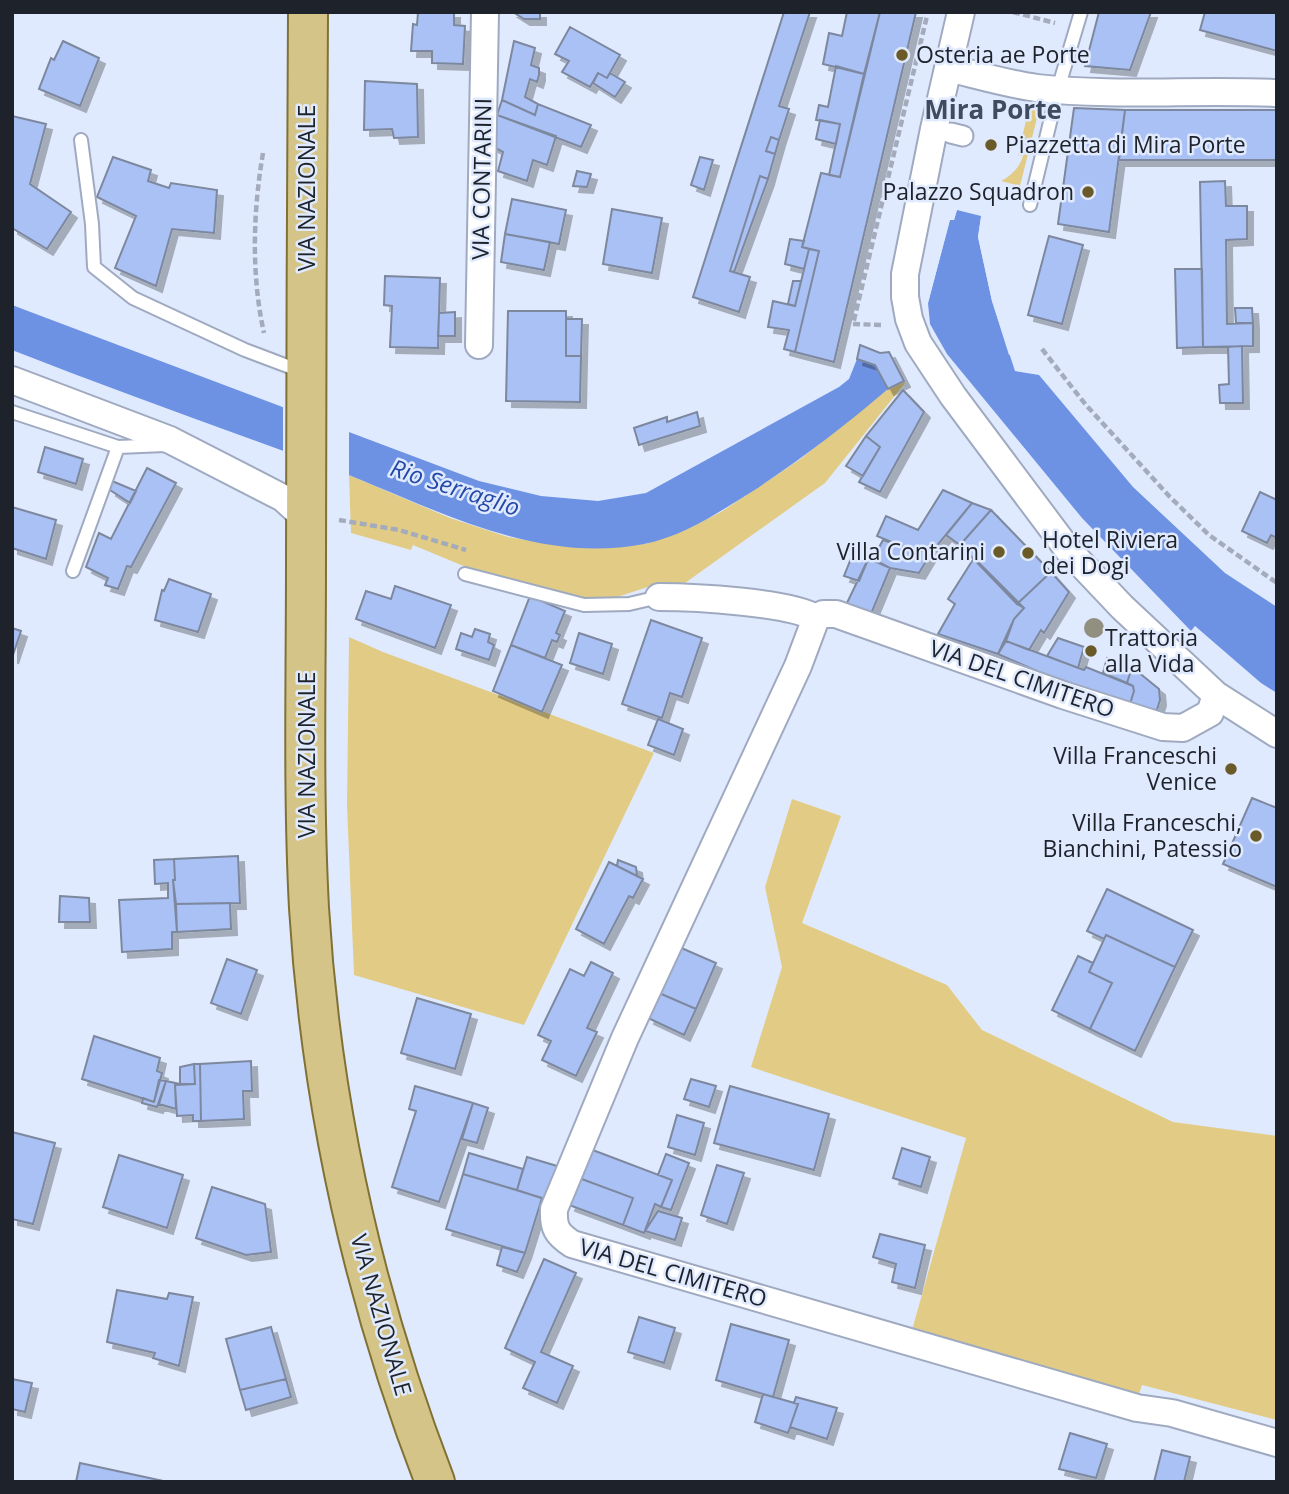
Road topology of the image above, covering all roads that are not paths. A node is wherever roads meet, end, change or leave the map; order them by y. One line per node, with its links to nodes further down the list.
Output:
1 (308, 12): 11 (main road, VIA NAZIONALE)
2 (485, 12): 10 (street, VIA CONTARINI)
3 (961, 12): 5 (street)
4 (1081, 12): 6 (lane)
5 (948, 68): 6 (street); 21 (street)
6 (1058, 89): 7 (street); 9 (lane)
7 (1277, 93)
8 (81, 139): 11 (lane)
9 (1030, 205)
10 (479, 345)
11 (294, 370): 16 (main road, VIA NAZIONALE)
12 (12, 380): 14 (street)
13 (12, 412): 15 (lane)
14 (170, 440): 15 (lane); 16 (street)
15 (118, 447): 17 (lane)
16 (306, 503): 24 (main road, VIA NAZIONALE)
17 (73, 571)
18 (465, 574): 19 (lane, VIA DEL CIMITERO)
19 (659, 597): 20 (street, VIA DEL CIMITERO)
20 (816, 618): 21 (street, VIA DEL CIMITERO); 23 (street, VIA DEL CIMITERO)
21 (1216, 695): 22 (street)
22 (1277, 734)
23 (1277, 1443)
24 (435, 1482)

